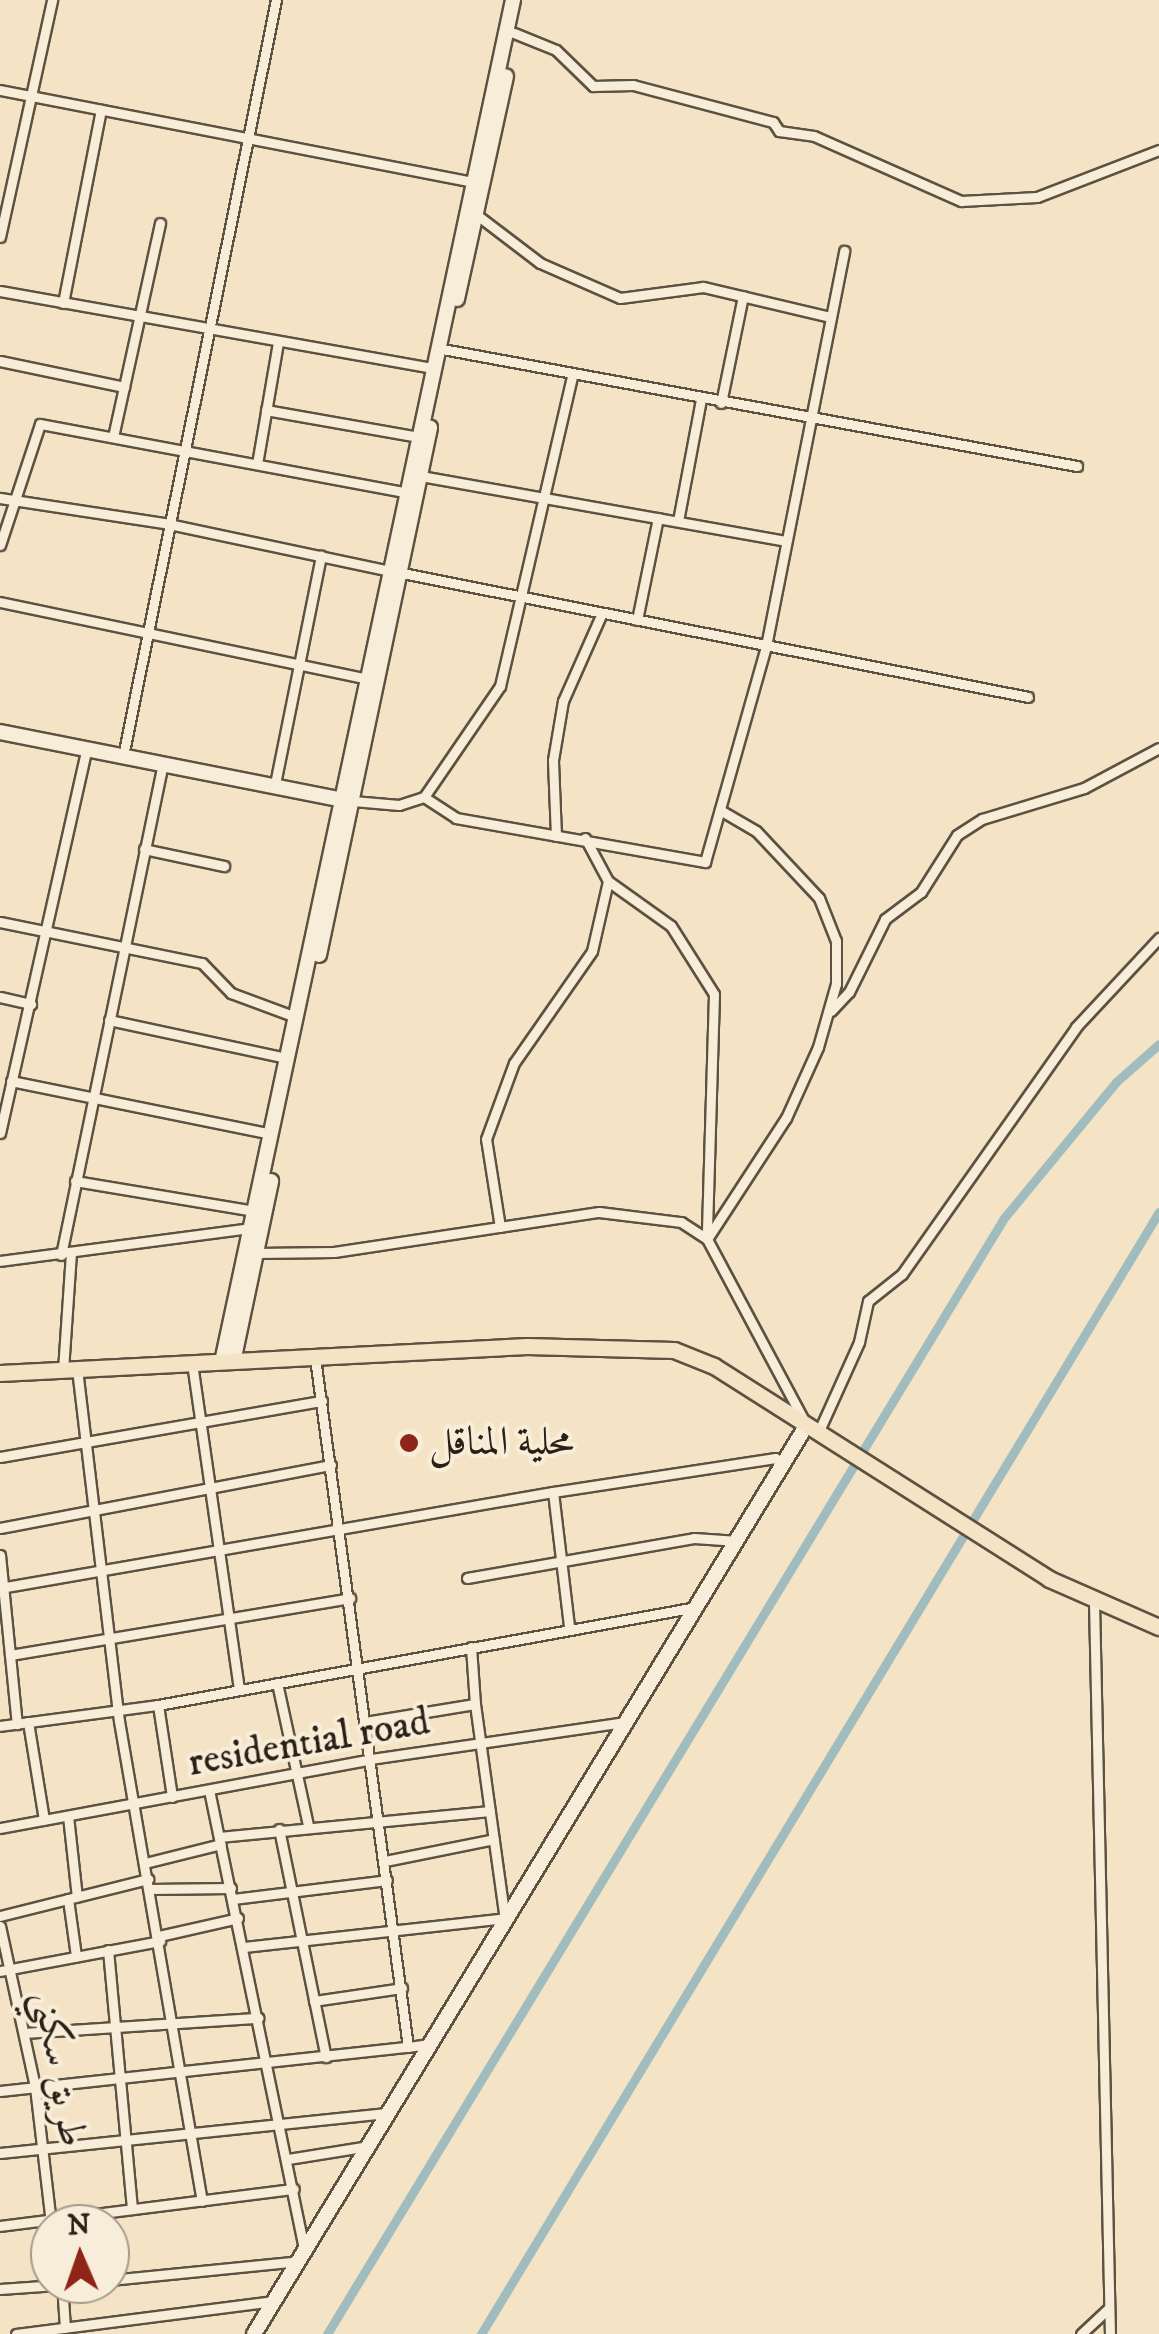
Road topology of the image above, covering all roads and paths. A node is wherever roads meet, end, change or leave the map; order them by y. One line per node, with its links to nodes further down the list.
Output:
1 (52, 0): 6 (street)
2 (276, 0): 8 (street)
3 (516, 0): 4 (street); 10 (street)
4 (514, 34): 9 (street); 11 (street)
5 (0, 90): 6 (street)
6 (31, 96): 7 (street); 13 (street)
7 (101, 110): 8 (street); 17 (street)
8 (248, 139): 10 (street); 20 (street)
9 (1159, 150)
10 (473, 182): 22 (street)
11 (476, 215): 16 (street); 22 (street)
12 (160, 222): 19 (street)
13 (0, 236)
14 (844, 251): 18 (street)
15 (0, 291): 17 (street)
16 (743, 296): 18 (street); 28 (street)
17 (63, 303): 19 (street)
18 (830, 317): 30 (street)
19 (140, 318): 20 (street); 26 (street)
20 (208, 332): 21 (street); 33 (street)
21 (278, 343): 24 (street); 29 (street)
22 (442, 349): 24 (street); 25 (street); 36 (street)
23 (0, 361): 26 (street)
24 (433, 368): 32 (street)
25 (572, 376): 27 (street); 38 (street)
26 (124, 387): 31 (street)
27 (701, 399): 28 (street); 41 (street)
28 (721, 403): 30 (street)
29 (266, 410): 32 (street); 34 (street)
30 (808, 418): 35 (street); 43 (street)
31 (113, 437): 33 (street); 39 (street)
32 (419, 437): 37 (street)
33 (184, 450): 34 (street); 42 (street)
34 (257, 464): 37 (street)
35 (1077, 466)
36 (421, 476): 38 (street); 46 (street)
37 (407, 494): 46 (street)
38 (547, 497): 40 (street); 47 (street)
39 (5, 499): 42 (street); 44 (street)
40 (658, 518): 41 (street); 50 (street)
41 (678, 522): 43 (street)
42 (170, 524): 45 (street); 51 (street)
43 (785, 542): 52 (street)
44 (0, 546)
45 (322, 556): 46 (street); 53 (street)
46 (396, 572): 47 (street); 54 (street); 63 (street)
47 (525, 598): 49 (street); 62 (street)
48 (0, 602): 51 (street)
49 (602, 613): 50 (street); 65 (street)
50 (637, 620): 52 (street)
51 (148, 633): 53 (street); 59 (street)
52 (766, 646): 55 (street); 64 (street)
53 (299, 665): 54 (street); 61 (street)
54 (368, 679): 63 (street)
55 (1028, 698)
56 (1, 736): 57 (street)
57 (87, 748): 59 (street); 71 (street)
58 (1159, 748): 76 (street)
59 (123, 756): 60 (street)
60 (163, 764): 61 (street); 67 (street)
61 (274, 784): 63 (street)
62 (424, 797): 63 (street); 65 (street)
63 (347, 801): 77 (street); 89 (street)
64 (720, 810): 66 (street); 76 (street)
65 (556, 836): 66 (street)
66 (585, 838): 69 (street)
67 (144, 849): 68 (street); 73 (street)
68 (224, 866)
69 (608, 882): 86 (street); 88 (street)
70 (0, 922): 71 (street)
71 (46, 933): 73 (street); 75 (street)
72 (1159, 938): 99 (street)
73 (124, 950): 77 (street); 78 (street)
74 (0, 997): 75 (street)
75 (31, 1004): 80 (street)
76 (829, 1013): 88 (street)
77 (296, 1017): 79 (street)
78 (109, 1020): 79 (street); 81 (street)
79 (288, 1058): 83 (street)
80 (11, 1080): 81 (street); 82 (street)
81 (90, 1100): 83 (street); 84 (street)
82 (0, 1133)
83 (272, 1134): 85 (street)
84 (75, 1182): 85 (street); 90 (street)
85 (255, 1211): 87 (street)
86 (500, 1227): 88 (street); 89 (street)
87 (251, 1228): 90 (street); 93 (street)
88 (707, 1239): 99 (street)
89 (256, 1253): 93 (street)
90 (66, 1255): 91 (street); 95 (street)
91 (0, 1260)
92 (315, 1358): 93 (main road); 97 (street); 99 (main road)
93 (228, 1362): 94 (main road)
94 (192, 1364): 95 (main road); 98 (street)
95 (70, 1370): 96 (main road); 100 (street)
96 (0, 1372)
97 (322, 1401): 98 (street); 102 (street)
98 (199, 1419): 100 (street); 104 (street)
99 (812, 1430): 103 (street); 117 (main road)
100 (84, 1441): 101 (street); 106 (street)
101 (0, 1457)
102 (330, 1466): 104 (street); 108 (street)
103 (784, 1466): 105 (street); 109 (street)
104 (208, 1488): 106 (street); 110 (street)
105 (552, 1492): 108 (street); 112 (street)
106 (92, 1510): 107 (street); 113 (street)
107 (0, 1528)
108 (340, 1532): 110 (street); 116 (street)
109 (738, 1542): 112 (street); 118 (street)
110 (216, 1550): 113 (street); 119 (street)
111 (0, 1555): 115 (street)
112 (560, 1560): 114 (street); 120 (street)
113 (99, 1571): 115 (street); 122 (street)
114 (467, 1578)
115 (2, 1588): 124 (street)
116 (350, 1598): 119 (street); 125 (street)
117 (1094, 1602): 121 (main road); 204 (street)
118 (699, 1606): 120 (street); 133 (street)
119 (228, 1617): 122 (street); 127 (street)
120 (569, 1626): 123 (street)
121 (1159, 1627)
122 (108, 1636): 124 (street); 130 (street)
123 (471, 1647): 125 (street); 129 (street)
124 (10, 1655): 134 (street)
125 (360, 1666): 126 (street); 132 (street)
126 (277, 1683): 127 (street); 138 (street)
127 (239, 1690): 128 (street)
128 (158, 1704): 130 (street); 140 (street)
129 (476, 1704): 132 (street); 136 (street)
130 (118, 1710): 131 (street); 141 (street)
131 (28, 1722): 134 (street); 144 (street)
132 (366, 1722): 137 (street)
133 (628, 1722): 136 (street, residential road); 161 (street)
134 (17, 1724): 135 (street)
135 (0, 1726)
136 (480, 1744): 137 (street, residential road); 142 (street)
137 (370, 1760): 138 (street, residential road); 145 (street)
138 (296, 1774): 139 (street, residential road); 146 (street)
139 (209, 1790): 140 (street, residential road); 150 (street)
140 (172, 1797): 141 (street, residential road)
141 (134, 1805): 143 (street, residential road); 152 (street)
142 (490, 1811): 145 (street); 149 (street)
143 (68, 1816): 144 (street, residential road); 157 (street)
144 (44, 1820): 147 (street, residential road)
145 (379, 1822): 146 (street); 151 (street)
146 (308, 1825): 148 (street)
147 (0, 1828)
148 (279, 1828): 150 (street); 156 (street)
149 (494, 1839): 151 (street); 161 (street)
150 (220, 1840): 152 (street); 155 (street)
151 (384, 1861): 153 (street)
152 (145, 1864): 154 (street)
153 (387, 1880): 156 (street); 163 (street)
154 (149, 1884): 155 (street); 157 (street); 164 (street)
155 (231, 1888): 158 (street)
156 (290, 1892): 158 (street); 165 (street)
157 (73, 1898): 159 (street); 168 (street)
158 (233, 1899): 160 (street)
159 (0, 1916)
160 (238, 1918): 164 (street); 166 (street)
161 (506, 1920): 163 (street); 176 (street)
162 (0, 1926): 169 (street, طريق سكني)
163 (394, 1931): 165 (street); 170 (street)
164 (159, 1938): 167 (street); 173 (street)
165 (300, 1940): 166 (street); 171 (street)
166 (244, 1947): 172 (street)
167 (108, 1950): 168 (street); 174 (street)
168 (76, 1956): 169 (street)
169 (5, 1970): 175 (street, طريق سكني)
170 (402, 1988): 171 (street); 177 (street)
171 (314, 2001): 178 (street)
172 (258, 2018): 173 (street); 179 (street)
173 (174, 2023): 174 (street); 180 (street)
174 (116, 2026): 175 (street); 181 (street)
175 (24, 2033): 182 (street, طريق سكني)
176 (432, 2044): 177 (street); 184 (street)
177 (408, 2047): 178 (street)
178 (326, 2057): 179 (street)
179 (268, 2064): 180 (street); 185 (street)
180 (183, 2072): 181 (street); 186 (street)
181 (120, 2078): 182 (street); 187 (street)
182 (35, 2087): 183 (street); 189 (street, طريق سكني)
183 (0, 2091)
184 (389, 2113): 185 (street); 188 (street)
185 (282, 2125): 186 (street); 191 (street)
186 (192, 2133): 187 (street); 193 (street)
187 (125, 2139): 189 (street); 195 (street)
188 (368, 2146): 191 (street); 198 (street)
189 (44, 2149): 190 (street); 194 (street, طريق سكني)
190 (0, 2152)
191 (288, 2158): 192 (street)
192 (294, 2190): 193 (street); 198 (street)
193 (202, 2201): 195 (street)
194 (49, 2204)
195 (132, 2210)
196 (30, 2224): 197 (street)
197 (0, 2226)
198 (301, 2255): 199 (street); 202 (street)
199 (130, 2277)
200 (30, 2287): 201 (street)
201 (0, 2290)
202 (274, 2301): 205 (street); 207 (street)
203 (61, 2304): 205 (street)
204 (1109, 2308): 208 (street); 209 (street)
205 (60, 2331): 206 (street)
206 (16, 2334)
207 (254, 2334)
208 (1080, 2334)
209 (1110, 2334)

